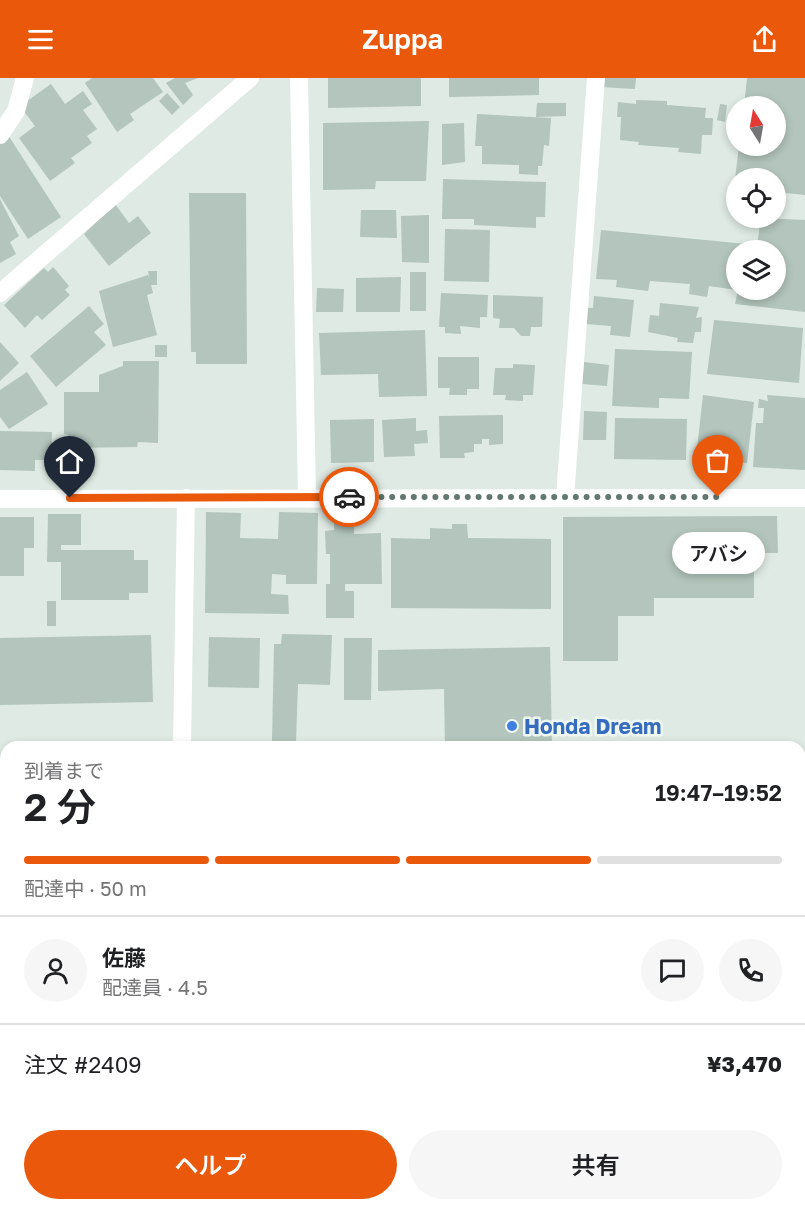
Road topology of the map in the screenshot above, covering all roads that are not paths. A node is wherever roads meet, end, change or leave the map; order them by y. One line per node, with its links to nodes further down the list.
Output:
1 (25, 78): 5 (street)
2 (250, 78): 6 (street)
3 (299, 78): 7 (street)
4 (596, 78): 8 (street)
5 (0, 135)
6 (0, 293)
7 (307, 497): 8 (street); 9 (street)
8 (565, 497): 10 (street)
9 (186, 498): 11 (street); 12 (street)
10 (805, 498)
11 (0, 499)
12 (182, 741)

